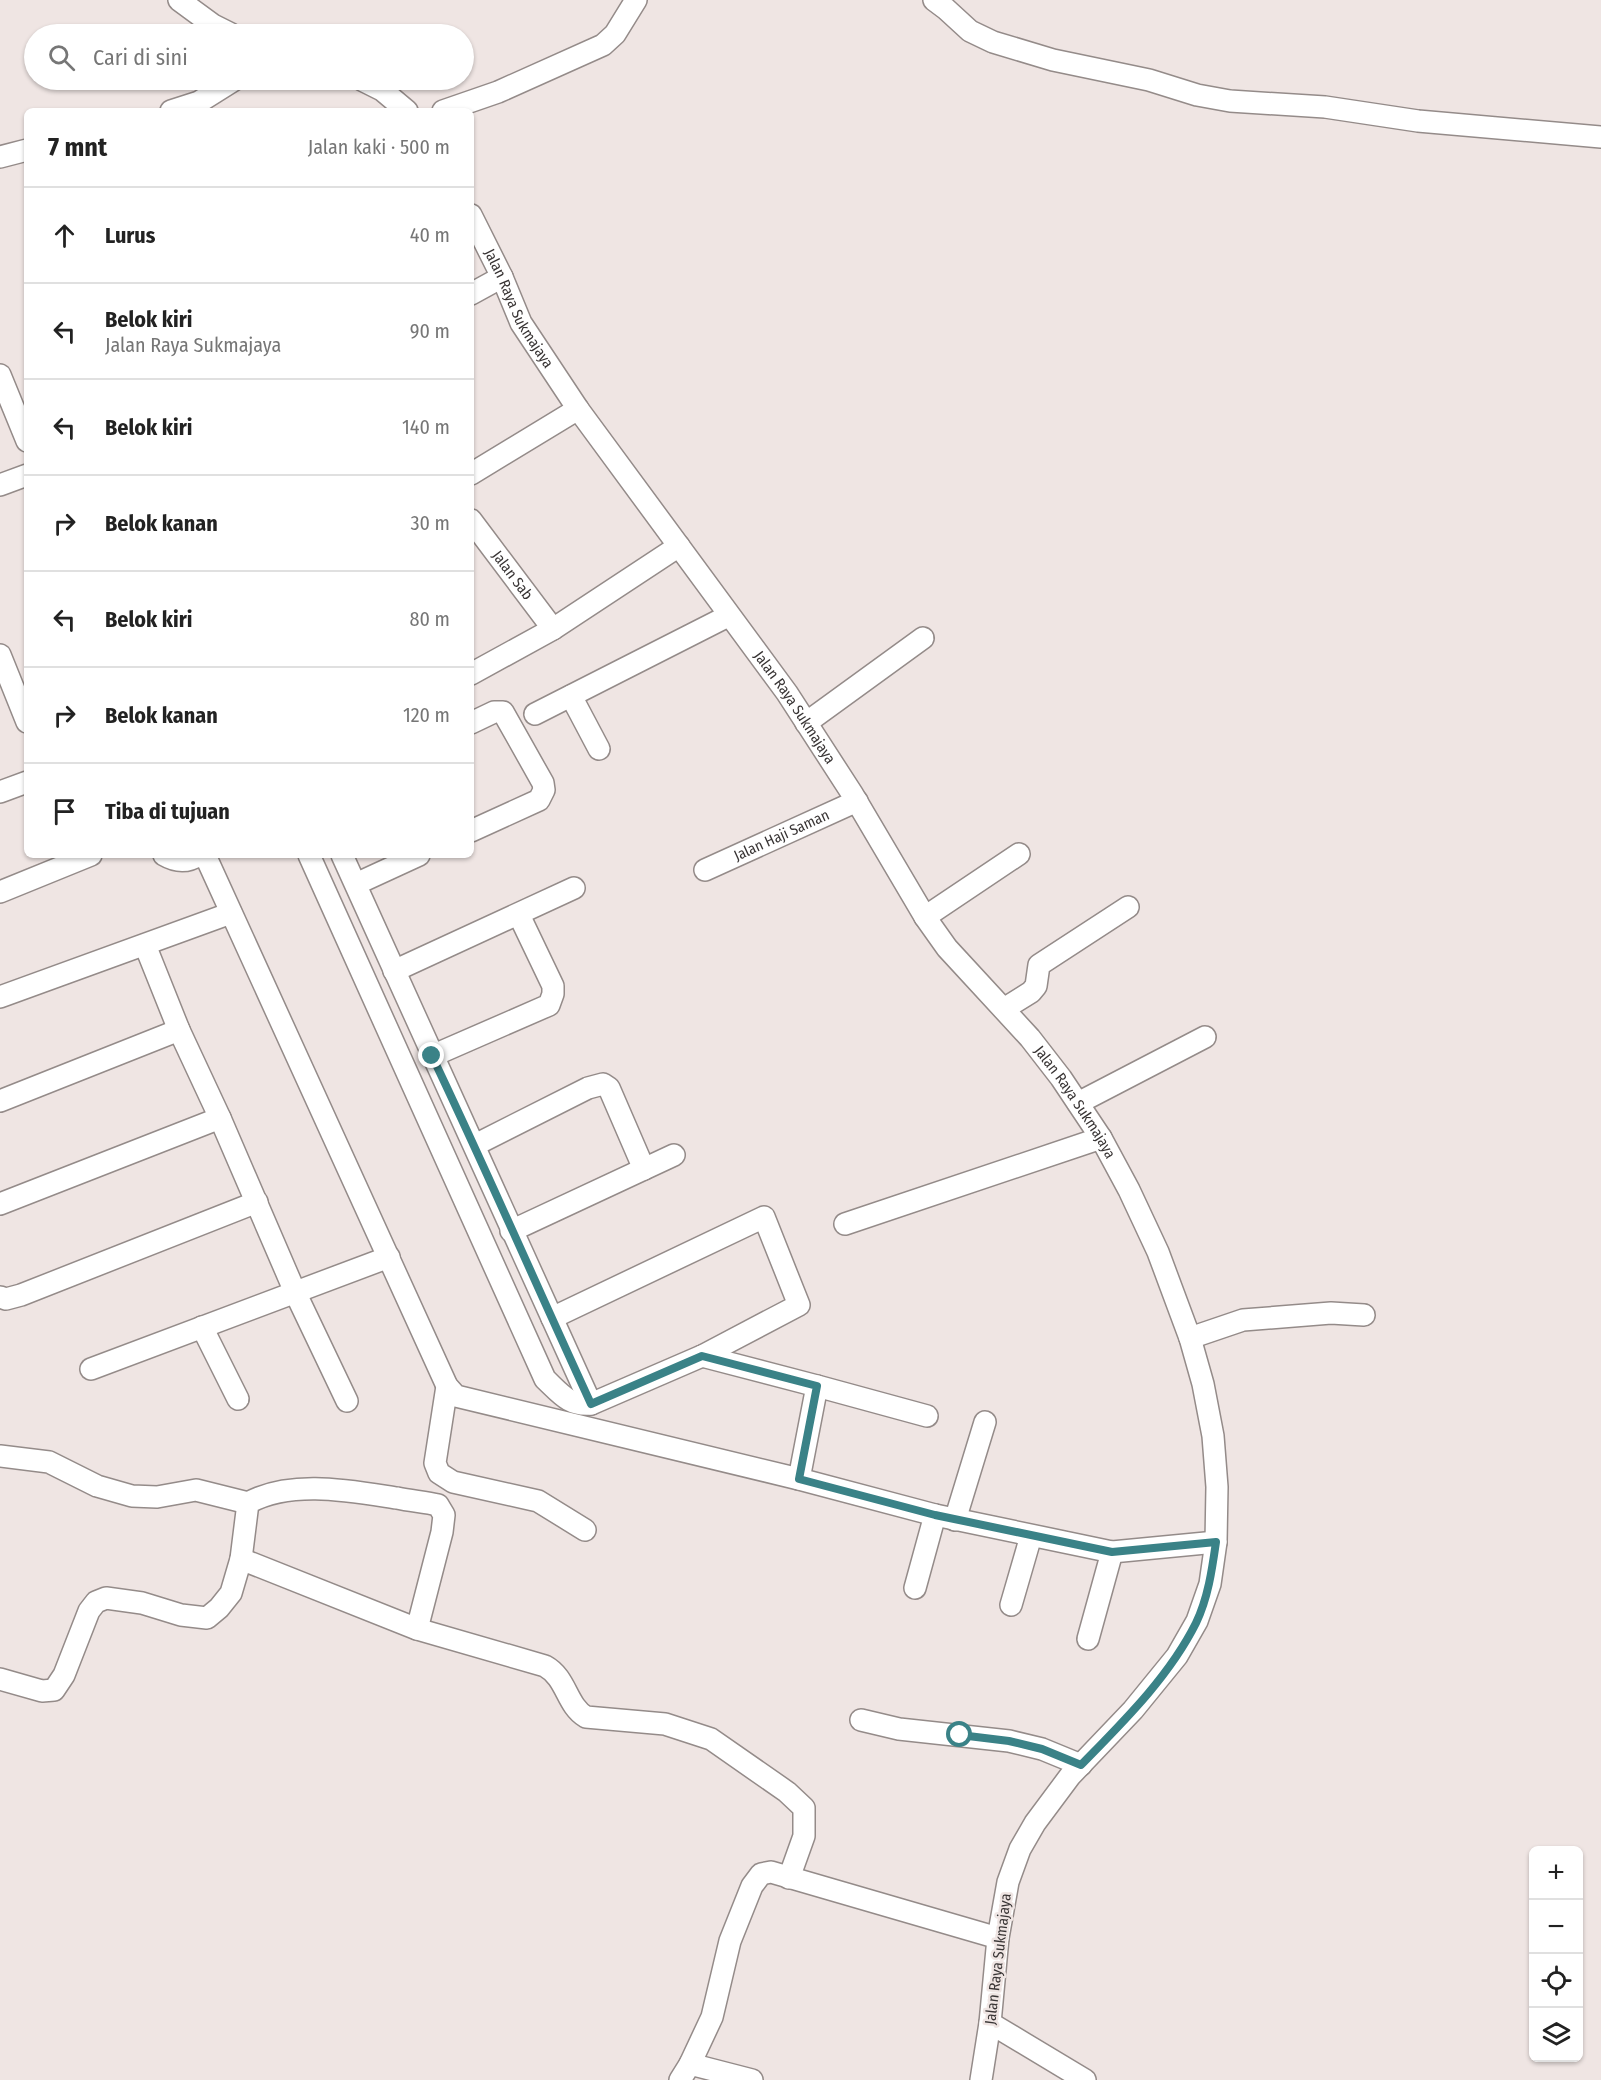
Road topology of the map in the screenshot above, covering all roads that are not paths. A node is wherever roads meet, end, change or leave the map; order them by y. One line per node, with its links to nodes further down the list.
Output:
1 (179, 0): 4 (street)
2 (636, 0): 9 (street)
3 (934, 0): 10 (street)
4 (212, 24)
5 (218, 90): 7 (street)
6 (382, 90): 8 (street)
7 (180, 108)
8 (403, 108)
9 (452, 108)
10 (1601, 137)
11 (24, 151): 12 (street)
12 (0, 157)
13 (474, 221): 14 (street, Jalan Raya Sukmajaya)
14 (502, 277): 15 (street); 17 (street, Jalan Raya Sukmajaya)
15 (474, 292)
16 (0, 375): 18 (street)
17 (578, 409): 20 (street); 24 (street, Jalan Raya Sukmajaya)
18 (8, 415): 19 (street)
19 (24, 437)
20 (474, 472)
21 (24, 476): 22 (street)
22 (0, 485)
23 (474, 524): 26 (street, Jalan Sab)
24 (679, 546): 25 (street, Jalan Raya Sukmajaya); 26 (street)
25 (728, 616): 31 (street); 35 (street, Jalan Raya Sukmajaya)
26 (553, 629): 29 (street)
27 (923, 638): 35 (street)
28 (0, 655): 30 (street)
29 (474, 672)
30 (6, 688): 33 (street)
31 (571, 696): 32 (street); 36 (street)
32 (535, 714)
33 (24, 717)
34 (474, 722): 40 (street)
35 (806, 723): 39 (street, Jalan Raya Sukmajaya)
36 (599, 749)
37 (24, 783): 38 (street)
38 (0, 792)
39 (857, 801): 49 (street, Jalan Haji Saman); 56 (street, Jalan Raya Sukmajaya)
40 (474, 830)
41 (1018, 854): 56 (street)
42 (80, 858): 52 (street)
43 (172, 858): 44 (street)
44 (193, 858)
45 (206, 858): 54 (street)
46 (310, 858): 88 (street)
47 (343, 858): 50 (street)
48 (412, 858): 50 (street)
49 (705, 870)
50 (356, 884): 58 (street)
51 (574, 888): 55 (street)
52 (0, 892)
53 (1128, 908): 60 (street)
54 (231, 913): 57 (street); 75 (street)
55 (519, 915): 58 (street); 63 (street)
56 (925, 917): 60 (street, Jalan Raya Sukmajaya)
57 (145, 945): 59 (street); 61 (street)
58 (394, 971): 63 (street)
59 (0, 997)
60 (1004, 1009): 65 (street, Jalan Raya Sukmajaya)
61 (179, 1030): 64 (street); 66 (street)
62 (1205, 1037): 65 (street)
63 (432, 1056): 68 (street)
64 (0, 1101)
65 (1078, 1103): 67 (street, Jalan Raya Sukmajaya)
66 (220, 1118): 71 (street); 72 (street)
67 (1101, 1138): 73 (street); 81 (street, Jalan Raya Sukmajaya)
68 (475, 1145): 70 (street); 74 (street)
69 (674, 1155): 70 (street)
70 (644, 1169): 74 (street)
71 (257, 1202): 76 (street); 77 (street)
72 (0, 1204)
73 (845, 1224)
74 (511, 1231): 79 (street)
75 (389, 1257): 76 (street); 84 (street)
76 (295, 1292): 80 (street); 87 (street)
77 (0, 1297)
78 (1364, 1315): 81 (street)
79 (552, 1318): 82 (street); 88 (street)
80 (202, 1327): 83 (street); 86 (street)
81 (1190, 1338): 98 (street, Jalan Raya Sukmajaya)
82 (702, 1356): 85 (street); 88 (street)
83 (91, 1370)
84 (447, 1386): 92 (street); 96 (street)
85 (817, 1386): 89 (street); 92 (street)
86 (238, 1399)
87 (347, 1401)
88 (591, 1404)
89 (927, 1416)
90 (985, 1422): 95 (street)
91 (0, 1456): 93 (street)
92 (799, 1479): 94 (street)
93 (248, 1503): 100 (street); 103 (street)
94 (935, 1515): 95 (street); 101 (street)
95 (956, 1520): 97 (street)
96 (585, 1530)
97 (1031, 1536): 99 (street); 102 (street)
98 (1216, 1542): 99 (street); 107 (street, Jalan Raya Sukmajaya)
99 (1112, 1552): 104 (street)
100 (241, 1559): 103 (street); 105 (street)
101 (915, 1588)
102 (1011, 1605)
103 (417, 1629): 108 (street)
104 (1088, 1639)
105 (0, 1679)
106 (861, 1720): 107 (street)
107 (1081, 1765): 109 (street, Jalan Raya Sukmajaya)
108 (789, 1878): 109 (street); 111 (street)
109 (998, 1938): 110 (street, Jalan Raya Sukmajaya)
110 (990, 2023): 113 (street, Jalan Raya Sukmajaya); 114 (street)
111 (685, 2072): 112 (street)
112 (752, 2080)
113 (981, 2080)
114 (1085, 2080)

